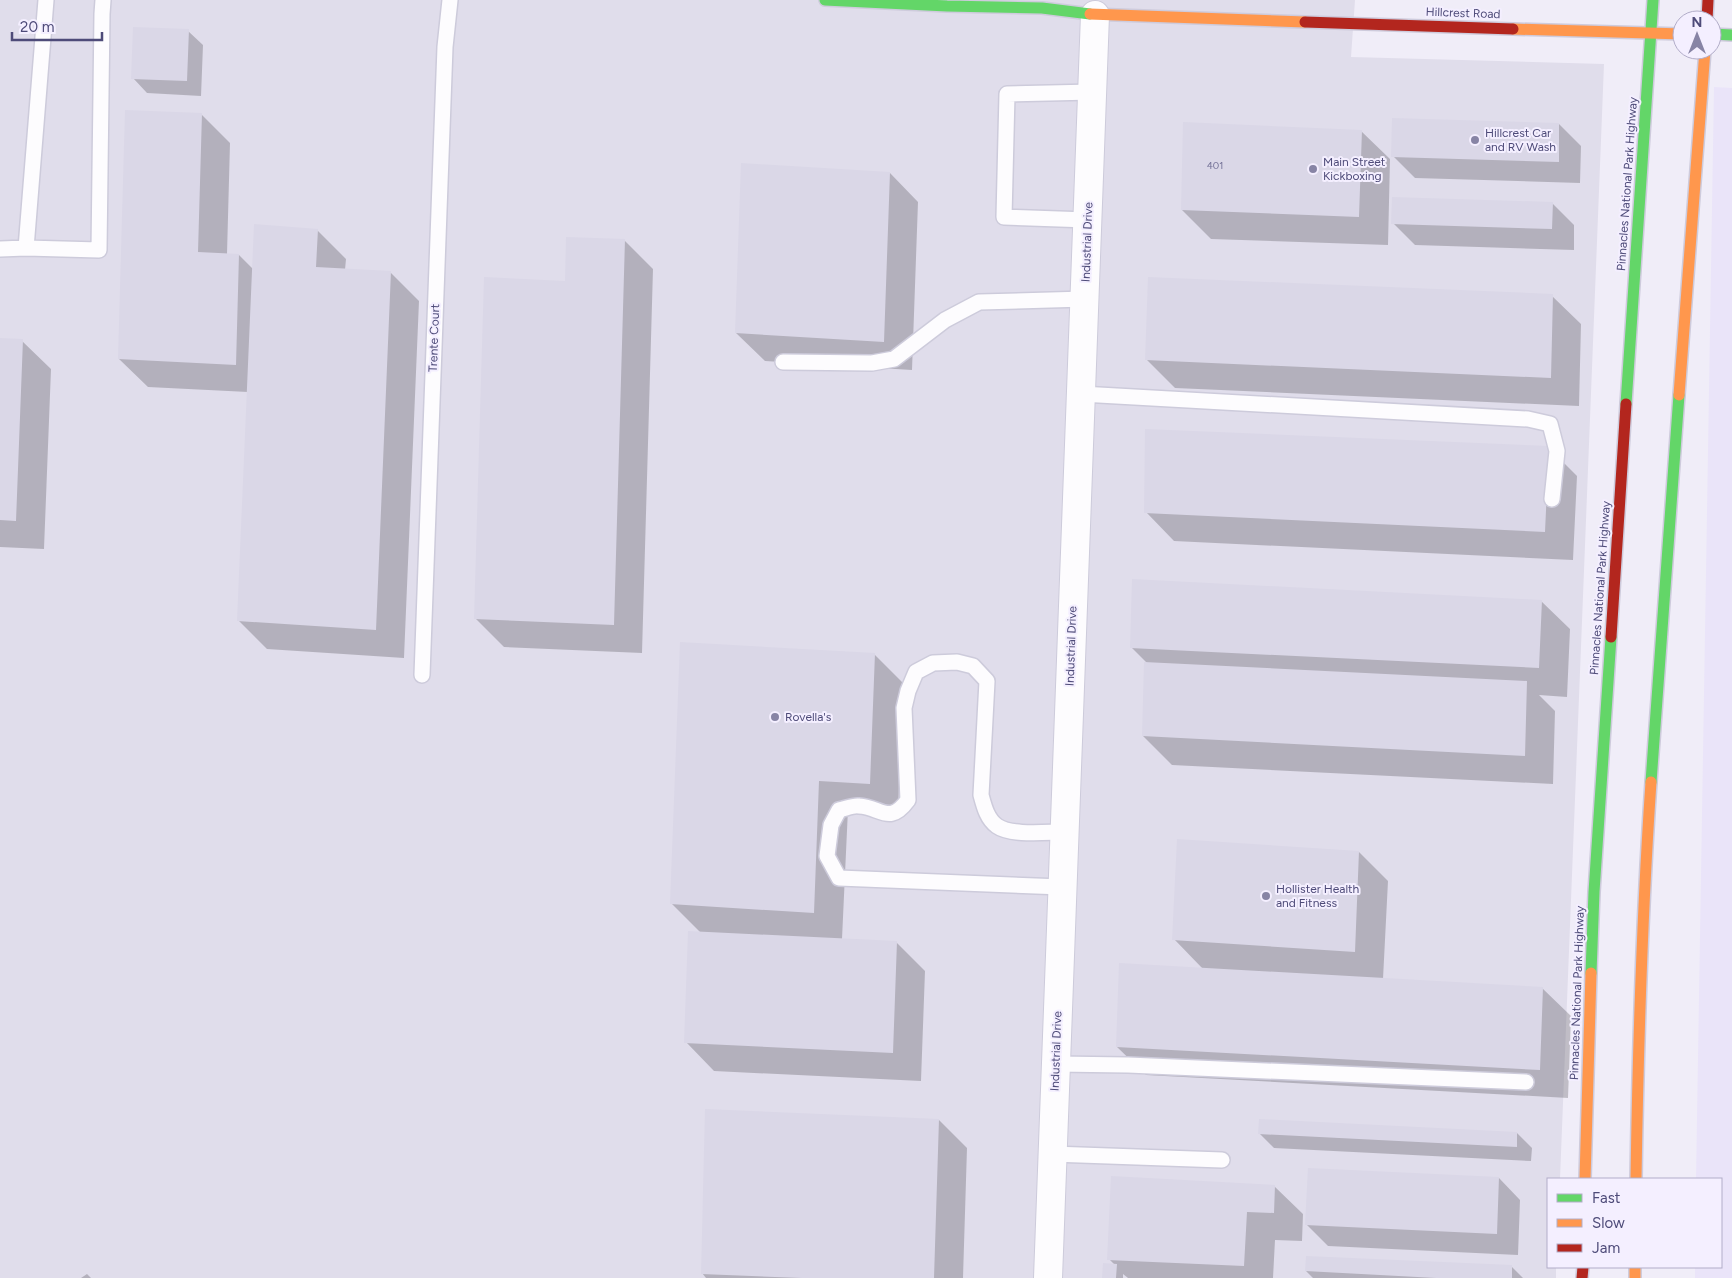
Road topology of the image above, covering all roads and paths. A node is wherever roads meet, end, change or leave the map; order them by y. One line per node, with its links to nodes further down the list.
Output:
1 (46, 0): 12 (lane)
2 (103, 0): 12 (lane)
3 (450, 0): 18 (lane, Trente Court)
4 (825, 0): 6 (main road, Hillcrest Road)
5 (1653, 0): 7 (main road, Pinnacles National Park Highway)
6 (1095, 15): 7 (main road, Hillcrest Road); 10 (street, Industrial Drive)
7 (1651, 33): 8 (main road, Hillcrest Road); 25 (main road, Pinnacles National Park Highway)
8 (1672, 34)
9 (1704, 60): 26 (main road)
10 (1093, 92): 11 (street, Industrial Drive); 11 (lane)
11 (1088, 220): 14 (street, Industrial Drive)
12 (26, 248): 13 (lane)
13 (0, 249)
14 (1085, 299): 15 (lane); 16 (street, Industrial Drive)
15 (783, 362)
16 (1081, 394): 17 (lane); 19 (street, Industrial Drive)
17 (1552, 499)
18 (422, 675)
19 (1064, 832): 20 (street, Industrial Drive); 20 (lane)
20 (1062, 887): 21 (street, Industrial Drive)
21 (1056, 1064): 22 (lane); 23 (street, Industrial Drive)
22 (1526, 1082)
23 (1052, 1154): 24 (lane); 27 (street, Industrial Drive)
24 (1222, 1160)
25 (1585, 1178)
26 (1636, 1178)
27 (1048, 1278)

